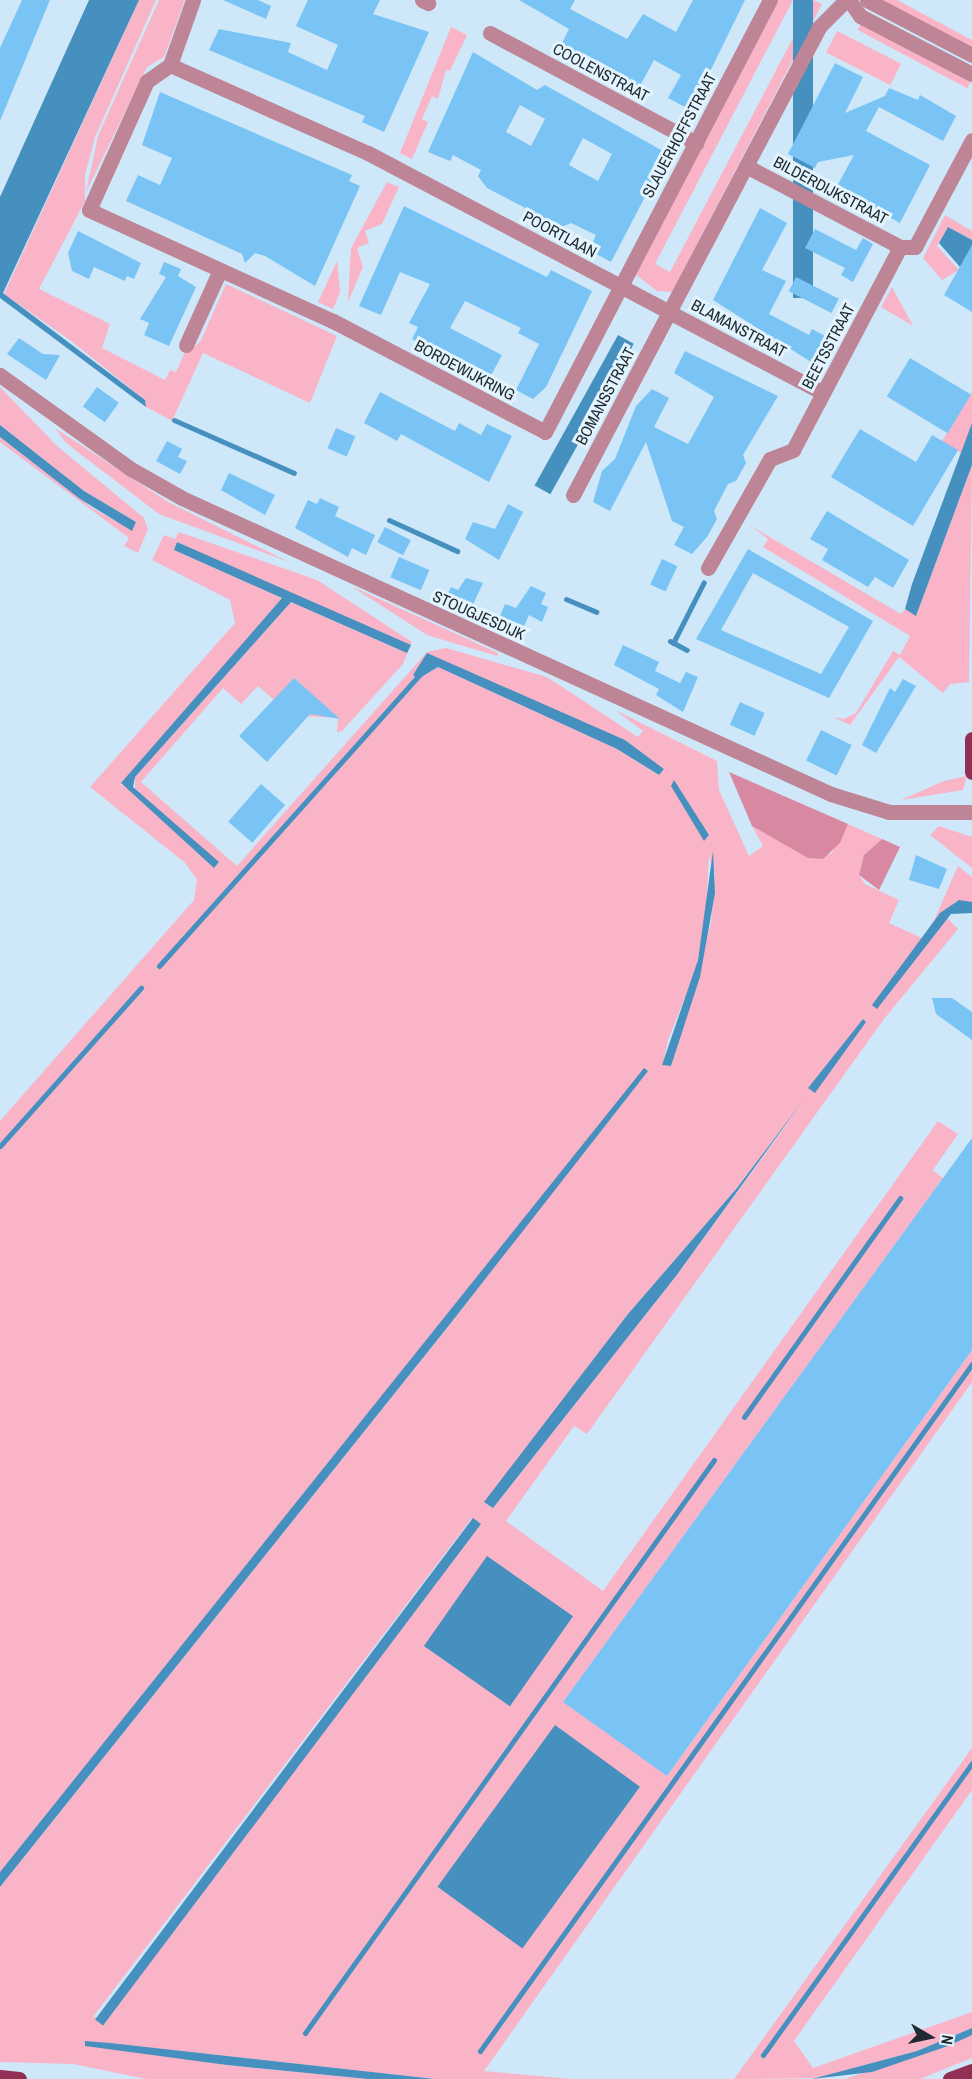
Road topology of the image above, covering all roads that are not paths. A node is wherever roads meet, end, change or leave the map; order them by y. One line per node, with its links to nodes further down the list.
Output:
1 (193, 0): 7 (street)
2 (770, 0): 10 (street, SLAUERHOFFSTRAAT)
3 (847, 0): 8 (street); 11 (street)
4 (867, 0): 6 (street)
5 (490, 33): 10 (street, COOLENSTRAAT)
6 (972, 55)
7 (170, 65): 13 (street, BORDEWIJKRING); 14 (street, POORTLAAN)
8 (972, 74)
9 (972, 140): 12 (street)
10 (696, 143): 14 (street, SLAUERHOFFSTRAAT)
11 (746, 166): 12 (street, BILDERDIJKSTRAAT); 15 (street)
12 (900, 247): 18 (street, BEETSSTRAAT)
13 (220, 270): 14 (street, BORDEWIJKRING); 16 (street)
14 (620, 286): 15 (street, POORTLAAN)
15 (669, 312): 18 (street, BLAMANSTRAAT); 19 (street, BOMANSSTRAAT)
16 (186, 345)
17 (0, 375): 23 (street, STOUGJESDIJK)
18 (823, 393): 20 (street, BEETSSTRAAT)
19 (573, 495)
20 (708, 568)
21 (972, 739): 22 (main road)
22 (972, 772)
23 (972, 812)
24 (972, 2070): 27 (main road)
25 (0, 2077): 26 (main road)
26 (19, 2079)
27 (950, 2079)

